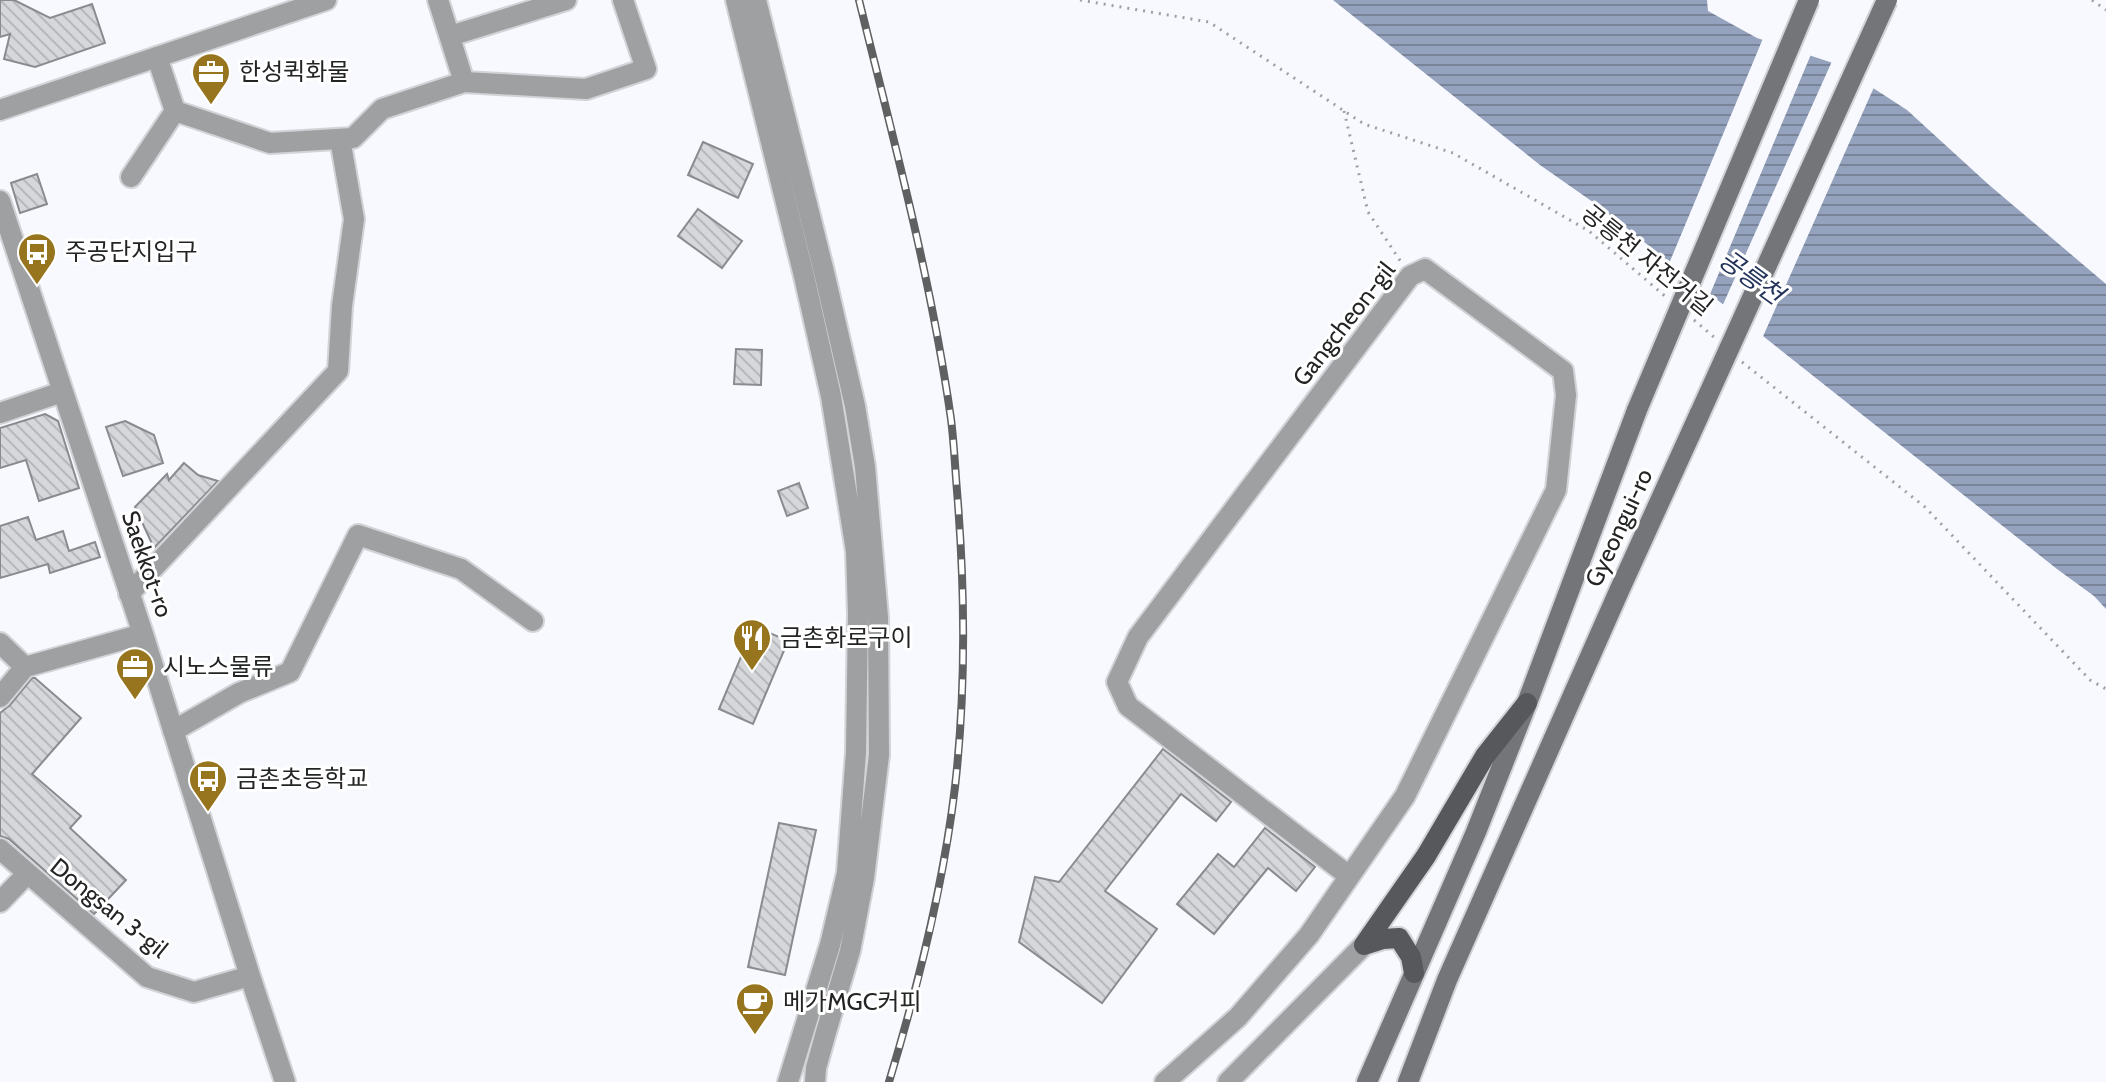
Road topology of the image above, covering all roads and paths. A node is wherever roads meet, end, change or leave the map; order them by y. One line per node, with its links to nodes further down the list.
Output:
1 (326, 0): 13 (street)
2 (438, 0): 12 (street)
3 (566, 0): 12 (street)
4 (623, 0): 14 (street)
5 (736, 0): 45 (street)
6 (756, 0): 46 (street)
7 (1080, 0): 17 (path, 공릉천 자전거길)
8 (1809, 0): 35 (main road, Gyeongui-ro, bridge)
9 (1887, 0): 50 (main road, Gyeongui-ro, bridge)
10 (2092, 0): 11 (path)
11 (2106, 10)
12 (450, 36): 14 (street)
13 (157, 57): 15 (street); 16 (street)
14 (464, 82): 18 (street)
15 (0, 110)
16 (175, 111): 18 (street); 19 (street)
17 (1344, 111): 21 (path); 22 (path, 공릉천 자전거길)
18 (340, 139): 28 (street)
19 (131, 177)
20 (0, 201): 26 (street, Saekkot-ro)
21 (1410, 276): 39 (street, Gangcheon-gil); 39 (street, Gangcheon-gil)
22 (1669, 299)
23 (1692, 319): 24 (path, 공릉천 자전거길)
24 (1715, 339)
25 (1738, 358): 33 (path)
26 (62, 392): 27 (street); 28 (street, Saekkot-ro)
27 (0, 413)
28 (129, 594): 30 (street, Saekkot-ro)
29 (533, 621): 36 (street)
30 (143, 634): 32 (street); 36 (street, Saekkot-ro)
31 (0, 643): 32 (street)
32 (25, 667): 34 (street)
33 (2106, 689)
34 (0, 697)
35 (1527, 703): 41 (main road); 42 (main road, Gyeongui-ro)
36 (173, 731): 43 (street, Saekkot-ro)
37 (0, 849): 38 (street, Dongsan 3-gil)
38 (27, 874): 40 (street, Dongsan 3-gil); 43 (street, Dongsan 3-gil)
39 (1349, 876): 47 (street, Gangcheon-gil)
40 (0, 902)
41 (1364, 945): 42 (main road); 48 (street)
42 (1414, 973): 49 (main road, Gyeongui-ro)
43 (250, 976): 44 (street, Saekkot-ro)
44 (285, 1082)
45 (788, 1082)
46 (815, 1082)
47 (1165, 1082)
48 (1228, 1082)
49 (1367, 1082)
50 (1408, 1082)

